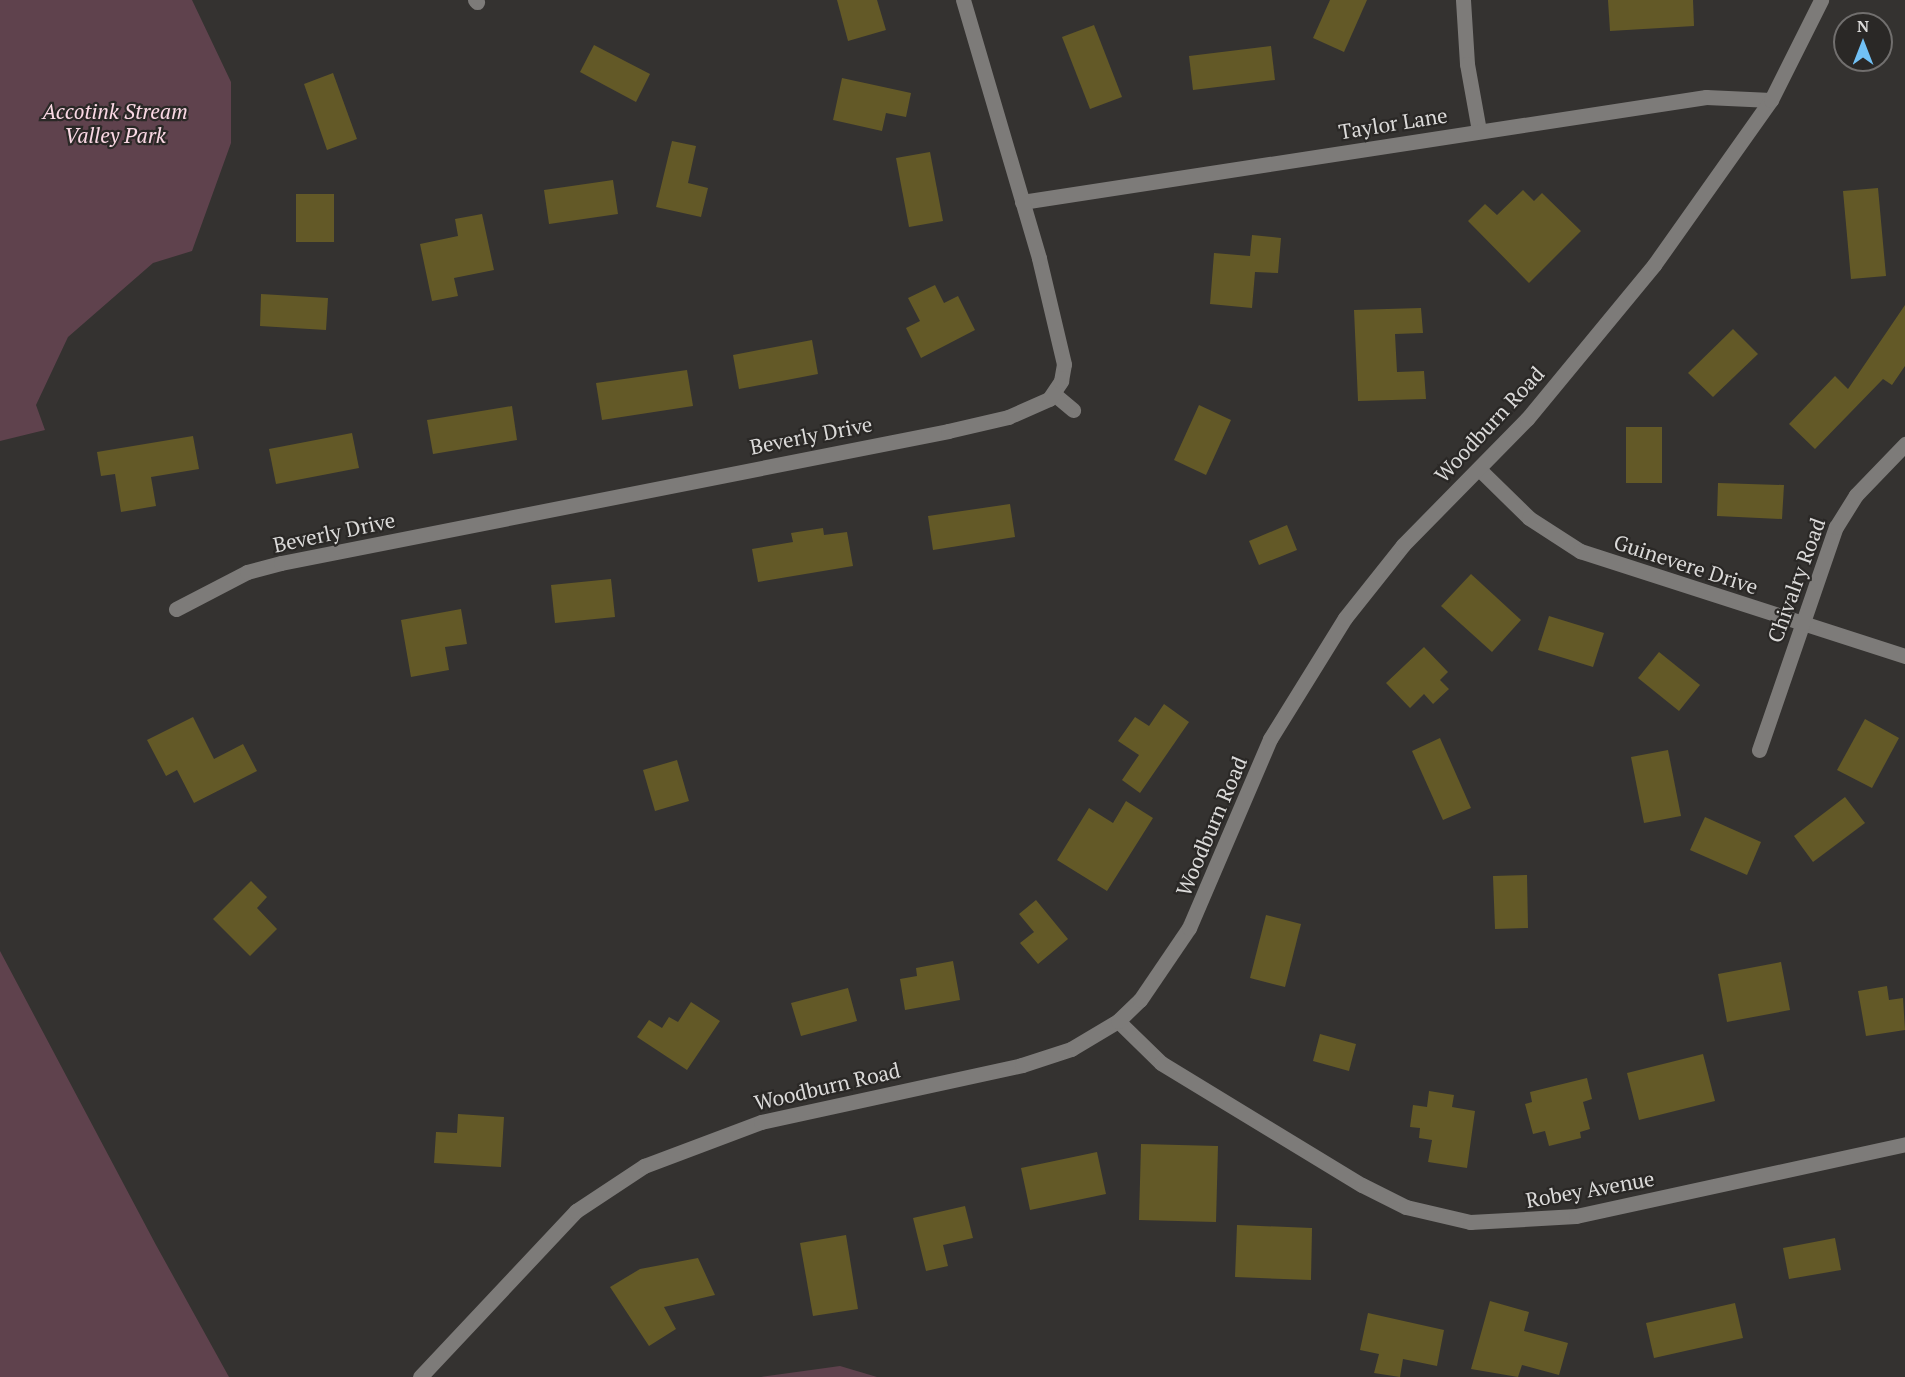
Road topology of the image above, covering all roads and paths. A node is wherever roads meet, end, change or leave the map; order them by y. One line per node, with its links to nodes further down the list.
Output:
1 (963, 0): 6 (street)
2 (1463, 0): 5 (street)
3 (1821, 0): 4 (street, Woodburn Road)
4 (1771, 100): 5 (street, Taylor Lane); 10 (street, Woodburn Road)
5 (1479, 131): 6 (street, Taylor Lane)
6 (1022, 202): 7 (street)
7 (1054, 394): 8 (street); 11 (street, Beverly Drive)
8 (1073, 410)
9 (1905, 444): 12 (street, Chivalry Road)
10 (1479, 469): 12 (street, Guinevere Drive); 15 (street, Woodburn Road)
11 (176, 609)
12 (1801, 623): 13 (street, Guinevere Drive); 14 (street, Chivalry Road)
13 (1905, 656)
14 (1759, 750)
15 (1118, 1021): 16 (street, Robey Avenue); 17 (street, Woodburn Road)
16 (1905, 1144)
17 (420, 1377)

